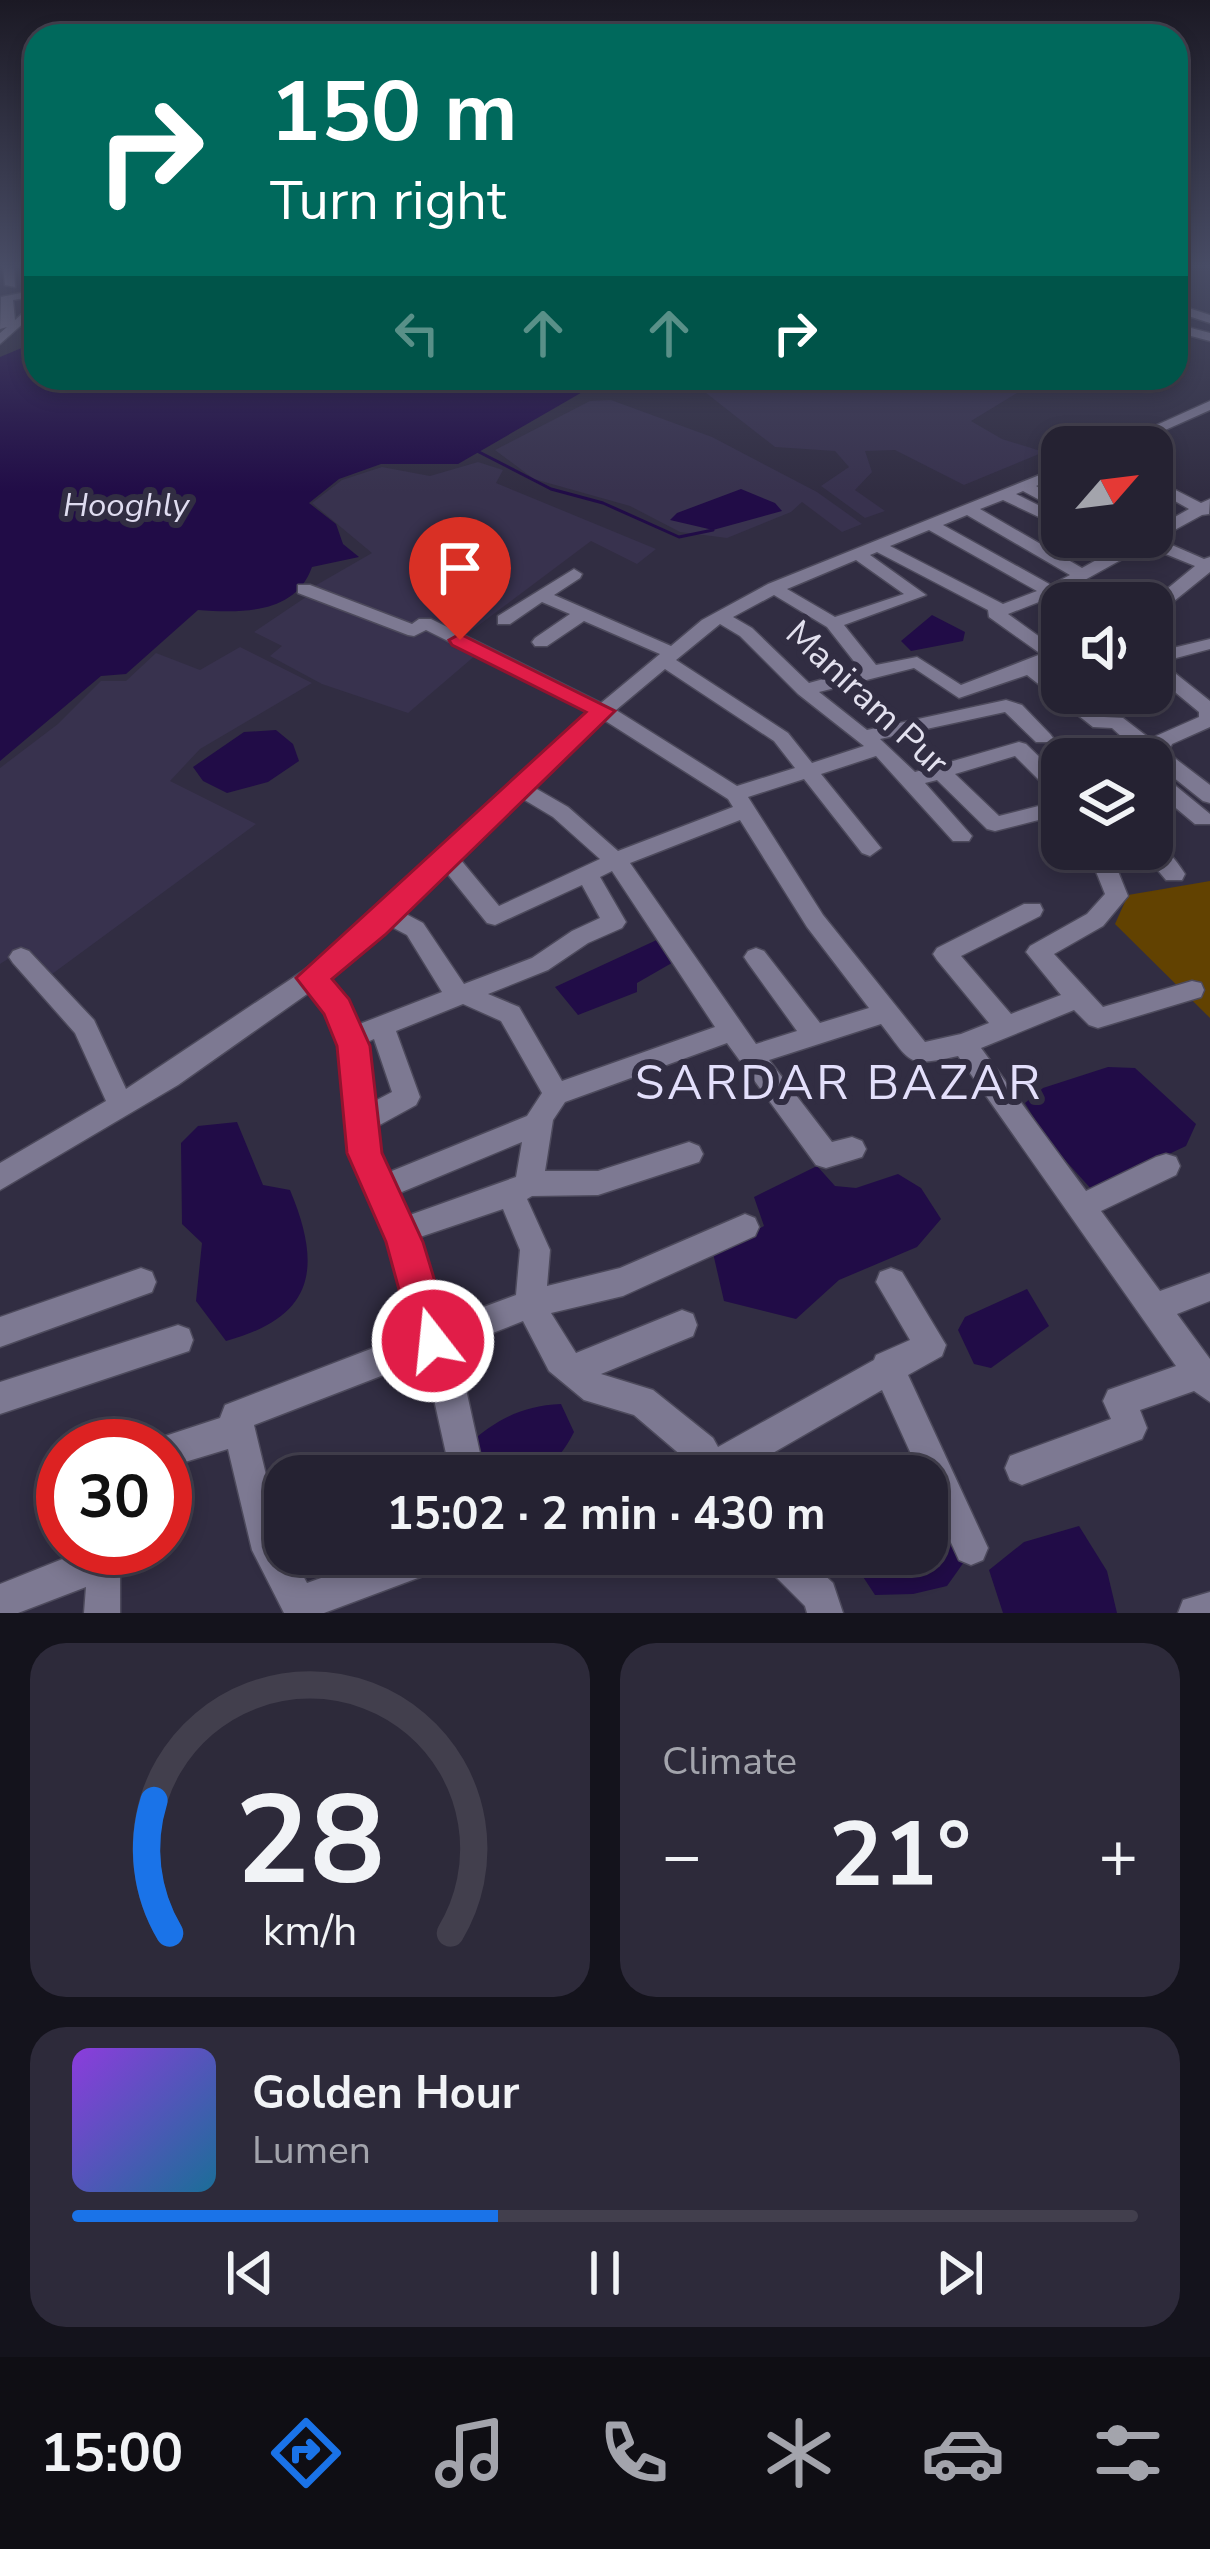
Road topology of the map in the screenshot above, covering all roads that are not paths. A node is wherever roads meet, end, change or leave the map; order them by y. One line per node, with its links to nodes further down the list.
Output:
1 (1210, 405): 2 (street)
2 (1162, 426)
3 (1034, 483): 6 (street)
4 (1173, 492): 5 (street)
5 (1206, 508): 7 (street)
6 (970, 510): 8 (street); 14 (street)
7 (1173, 524)
8 (932, 525): 10 (street); 16 (street)
9 (1173, 547): 12 (street)
10 (868, 550): 17 (street); 22 (street); 26 (street)
11 (1114, 558): 14 (street)
12 (1209, 565): 19 (street)
13 (574, 574): 21 (street)
14 (1082, 575): 15 (street)
15 (1069, 582)
16 (1041, 585)
17 (774, 588): 24 (street); 26 (street)
18 (304, 589): 35 (street)
19 (1173, 593)
20 (1041, 595): 22 (street)
21 (542, 596): 23 (street); 25 (street)
22 (1002, 610): 31 (street)
23 (582, 614): 27 (street); 30 (street)
24 (720, 617): 30 (street); 34 (street, Maniram Pur)
25 (504, 620)
26 (833, 623): 32 (street)
27 (541, 642)
28 (1210, 644): 29 (street)
29 (1173, 655)
30 (666, 656): 35 (street); 41 (street)
31 (1030, 668): 32 (street); 38 (street)
32 (872, 672): 34 (street)
33 (1173, 680): 36 (street)
34 (805, 690): 40 (street, Maniram Pur)
35 (603, 711): 47 (street); 49 (street)
36 (1210, 711): 39 (street)
37 (1043, 738): 40 (street)
38 (1129, 738)
39 (1168, 738)
40 (873, 742): 41 (street); 45 (street, Maniram Pur)
41 (806, 770): 49 (street); 53 (street)
42 (1041, 770): 43 (street)
43 (940, 771): 45 (street); 50 (street)
44 (1173, 777): 48 (street)
45 (913, 780): 52 (street, Maniram Pur)
46 (1173, 787): 51 (street)
47 (520, 788): 54 (street); 55 (street)
48 (1210, 796)
49 (740, 802): 55 (street); 68 (street)
50 (1041, 812)
51 (1203, 818)
52 (961, 836)
53 (870, 848)
54 (447, 858): 58 (street); 61 (street)
55 (618, 860): 58 (street); 71 (street)
56 (1106, 870): 67 (street)
57 (1170, 870): 59 (street)
58 (587, 874): 66 (street)
59 (1174, 874)
60 (1032, 910): 70 (street)
61 (388, 915): 64 (street); 66 (street)
62 (21, 957): 77 (street)
63 (756, 957): 72 (street)
64 (312, 978): 73 (street); 77 (street)
65 (1192, 990): 67 (street)
66 (464, 994): 69 (street); 76 (street)
67 (1078, 998): 70 (street)
68 (886, 1012): 72 (street); 74 (street)
69 (381, 1025): 73 (street); 78 (street)
70 (1007, 1027): 74 (street)
71 (732, 1031): 75 (street); 76 (street)
72 (815, 1035): 75 (street)
73 (350, 1038): 78 (street)
74 (964, 1044): 86 (street)
75 (753, 1055): 80 (street)
76 (556, 1094): 79 (street)
77 (121, 1106): 83 (street)
78 (360, 1122): 84 (street)
79 (540, 1123): 84 (street); 85 (street)
80 (852, 1149)
81 (689, 1154): 85 (street)
82 (1166, 1166): 86 (street)
83 (0, 1178)
84 (380, 1188): 88 (street)
85 (519, 1189): 88 (street); 92 (street)
86 (1083, 1206): 93 (street)
87 (745, 1227): 92 (street)
88 (400, 1232): 97 (street)
89 (141, 1282): 95 (street)
90 (891, 1282): 98 (street)
91 (1210, 1287): 93 (street)
92 (530, 1304): 97 (street); 99 (street)
93 (1156, 1307): 100 (street)
94 (682, 1324): 99 (street)
95 (0, 1332)
96 (178, 1340): 101 (street)
97 (433, 1341): 102 (street); 104 (street)
98 (887, 1366): 106 (street); 108 (street)
99 (573, 1370): 105 (street)
100 (1205, 1379): 107 (street)
101 (0, 1398)
102 (238, 1429): 103 (street); 114 (street)
103 (192, 1443)
104 (463, 1455)
105 (704, 1455)
106 (743, 1455)
107 (1022, 1468)
108 (970, 1548)
109 (66, 1575): 113 (street)
110 (104, 1575): 116 (street)
111 (385, 1575): 114 (street)
112 (799, 1575): 117 (street)
113 (9, 1604)
114 (302, 1608)
115 (1210, 1610): 118 (street)
116 (102, 1613)
117 (825, 1613)
118 (1196, 1613)

